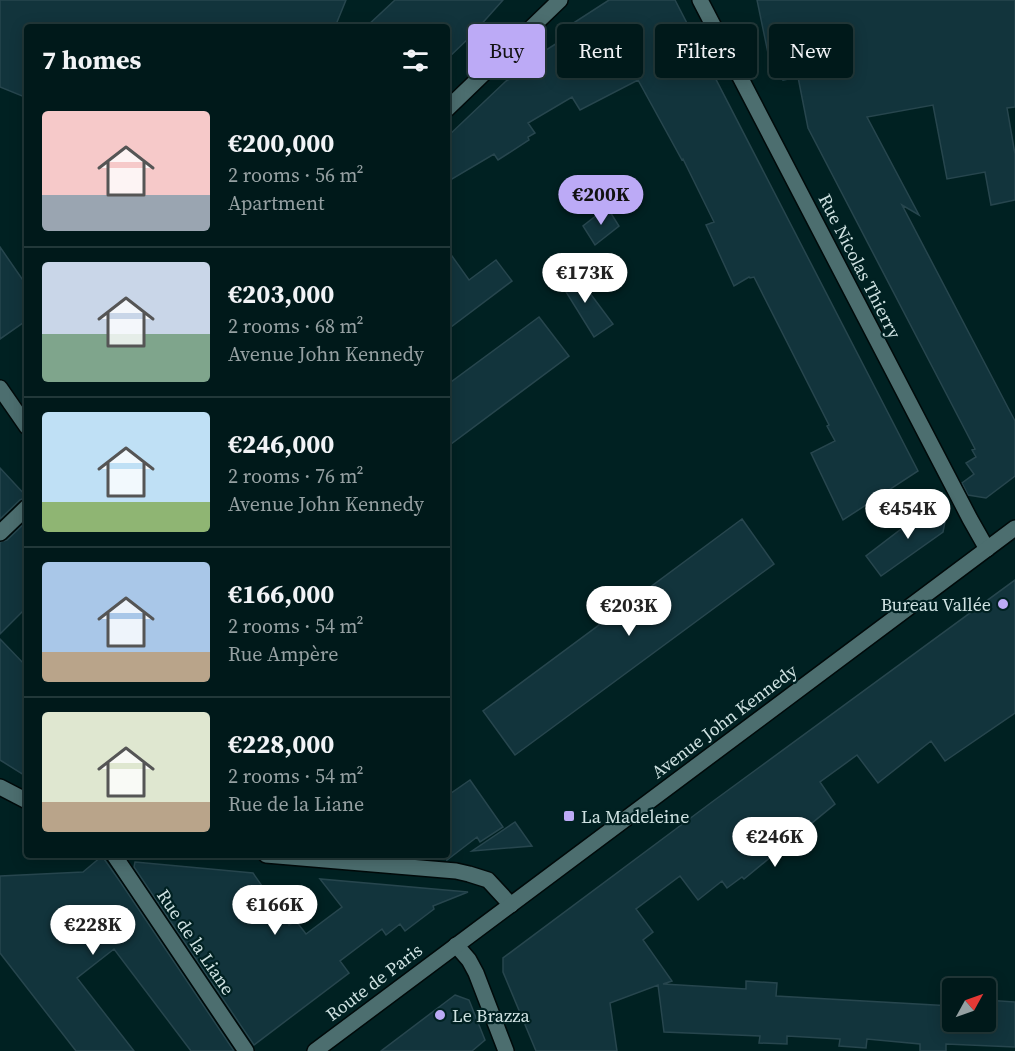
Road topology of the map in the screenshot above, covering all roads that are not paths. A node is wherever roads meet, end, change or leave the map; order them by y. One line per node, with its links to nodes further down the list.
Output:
1 (560, 0): 3 (street)
2 (700, 0): 9 (street, Rue Nicolas Thierry)
3 (450, 106)
4 (0, 388): 5 (street)
5 (24, 423)
6 (24, 510): 8 (street)
7 (1015, 528): 9 (street, Avenue John Kennedy)
8 (0, 532)
9 (987, 549): 14 (street, Avenue John Kennedy)
10 (0, 787): 11 (street)
11 (24, 799)
12 (116, 858): 16 (street, Rue de la Liane)
13 (336, 858): 14 (street)
14 (511, 905): 15 (street, Avenue John Kennedy)
15 (456, 945): 17 (street, Route de Paris); 18 (street)
16 (246, 1051)
17 (315, 1051)
18 (506, 1051)

